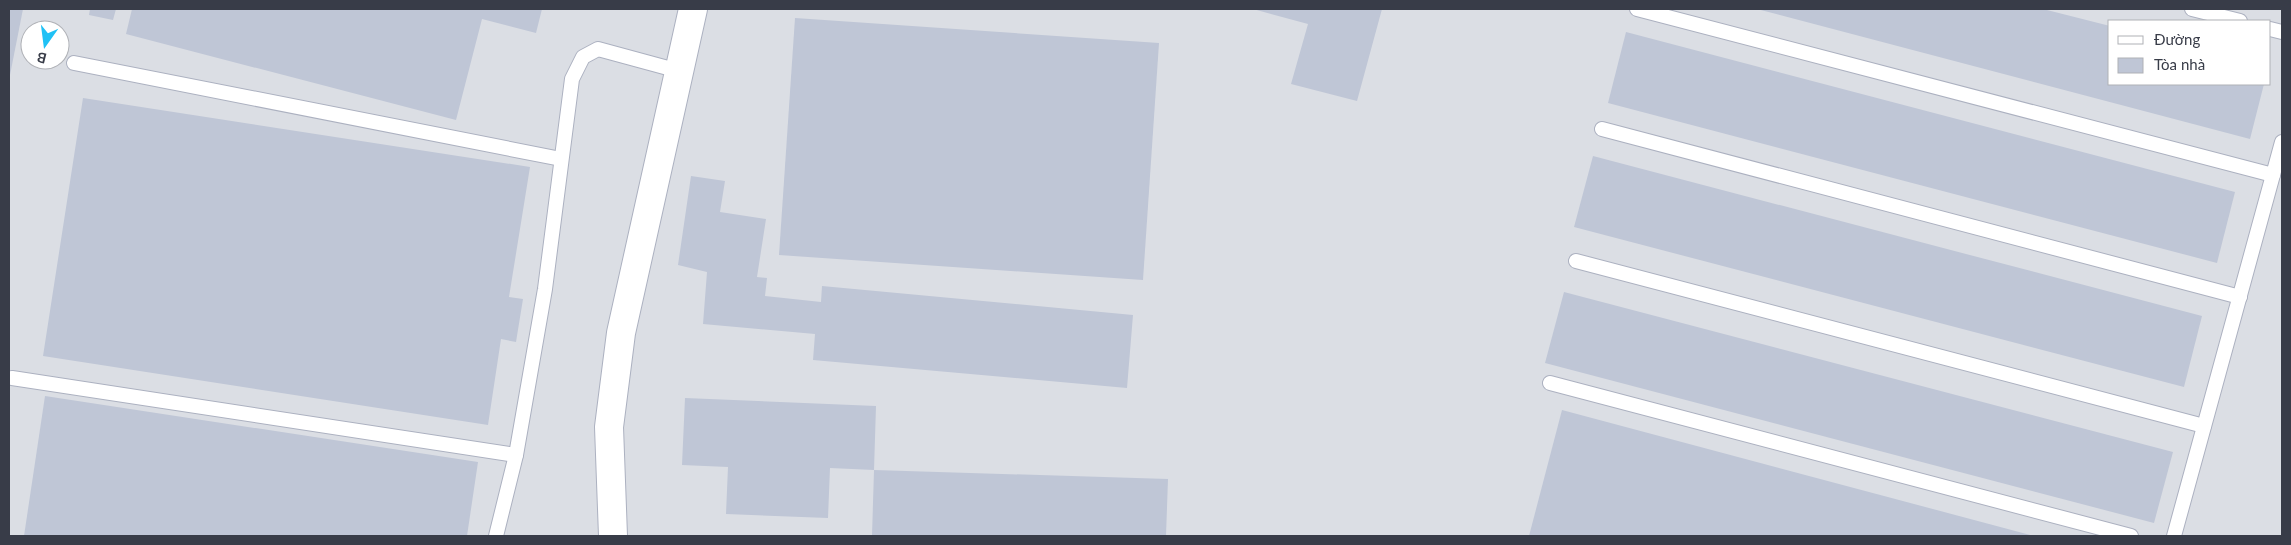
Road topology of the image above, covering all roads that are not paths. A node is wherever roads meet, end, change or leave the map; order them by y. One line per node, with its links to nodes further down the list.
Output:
1 (693, 9): 6 (street)
2 (1637, 9): 10 (lane)
3 (2192, 9): 4 (lane)
4 (2236, 20)
5 (74, 63): 9 (lane)
6 (679, 71): 9 (lane); 18 (street)
7 (1602, 129): 12 (lane)
8 (2282, 142): 10 (lane)
9 (561, 159): 16 (lane)
10 (2273, 175): 12 (lane)
11 (1576, 261): 15 (lane)
12 (2240, 297): 15 (lane)
13 (12, 378): 16 (lane)
14 (1550, 383): 19 (lane)
15 (2204, 426): 20 (lane)
16 (516, 455): 17 (lane)
17 (496, 536)
18 (613, 536)
19 (2131, 536)
20 (2174, 536)

